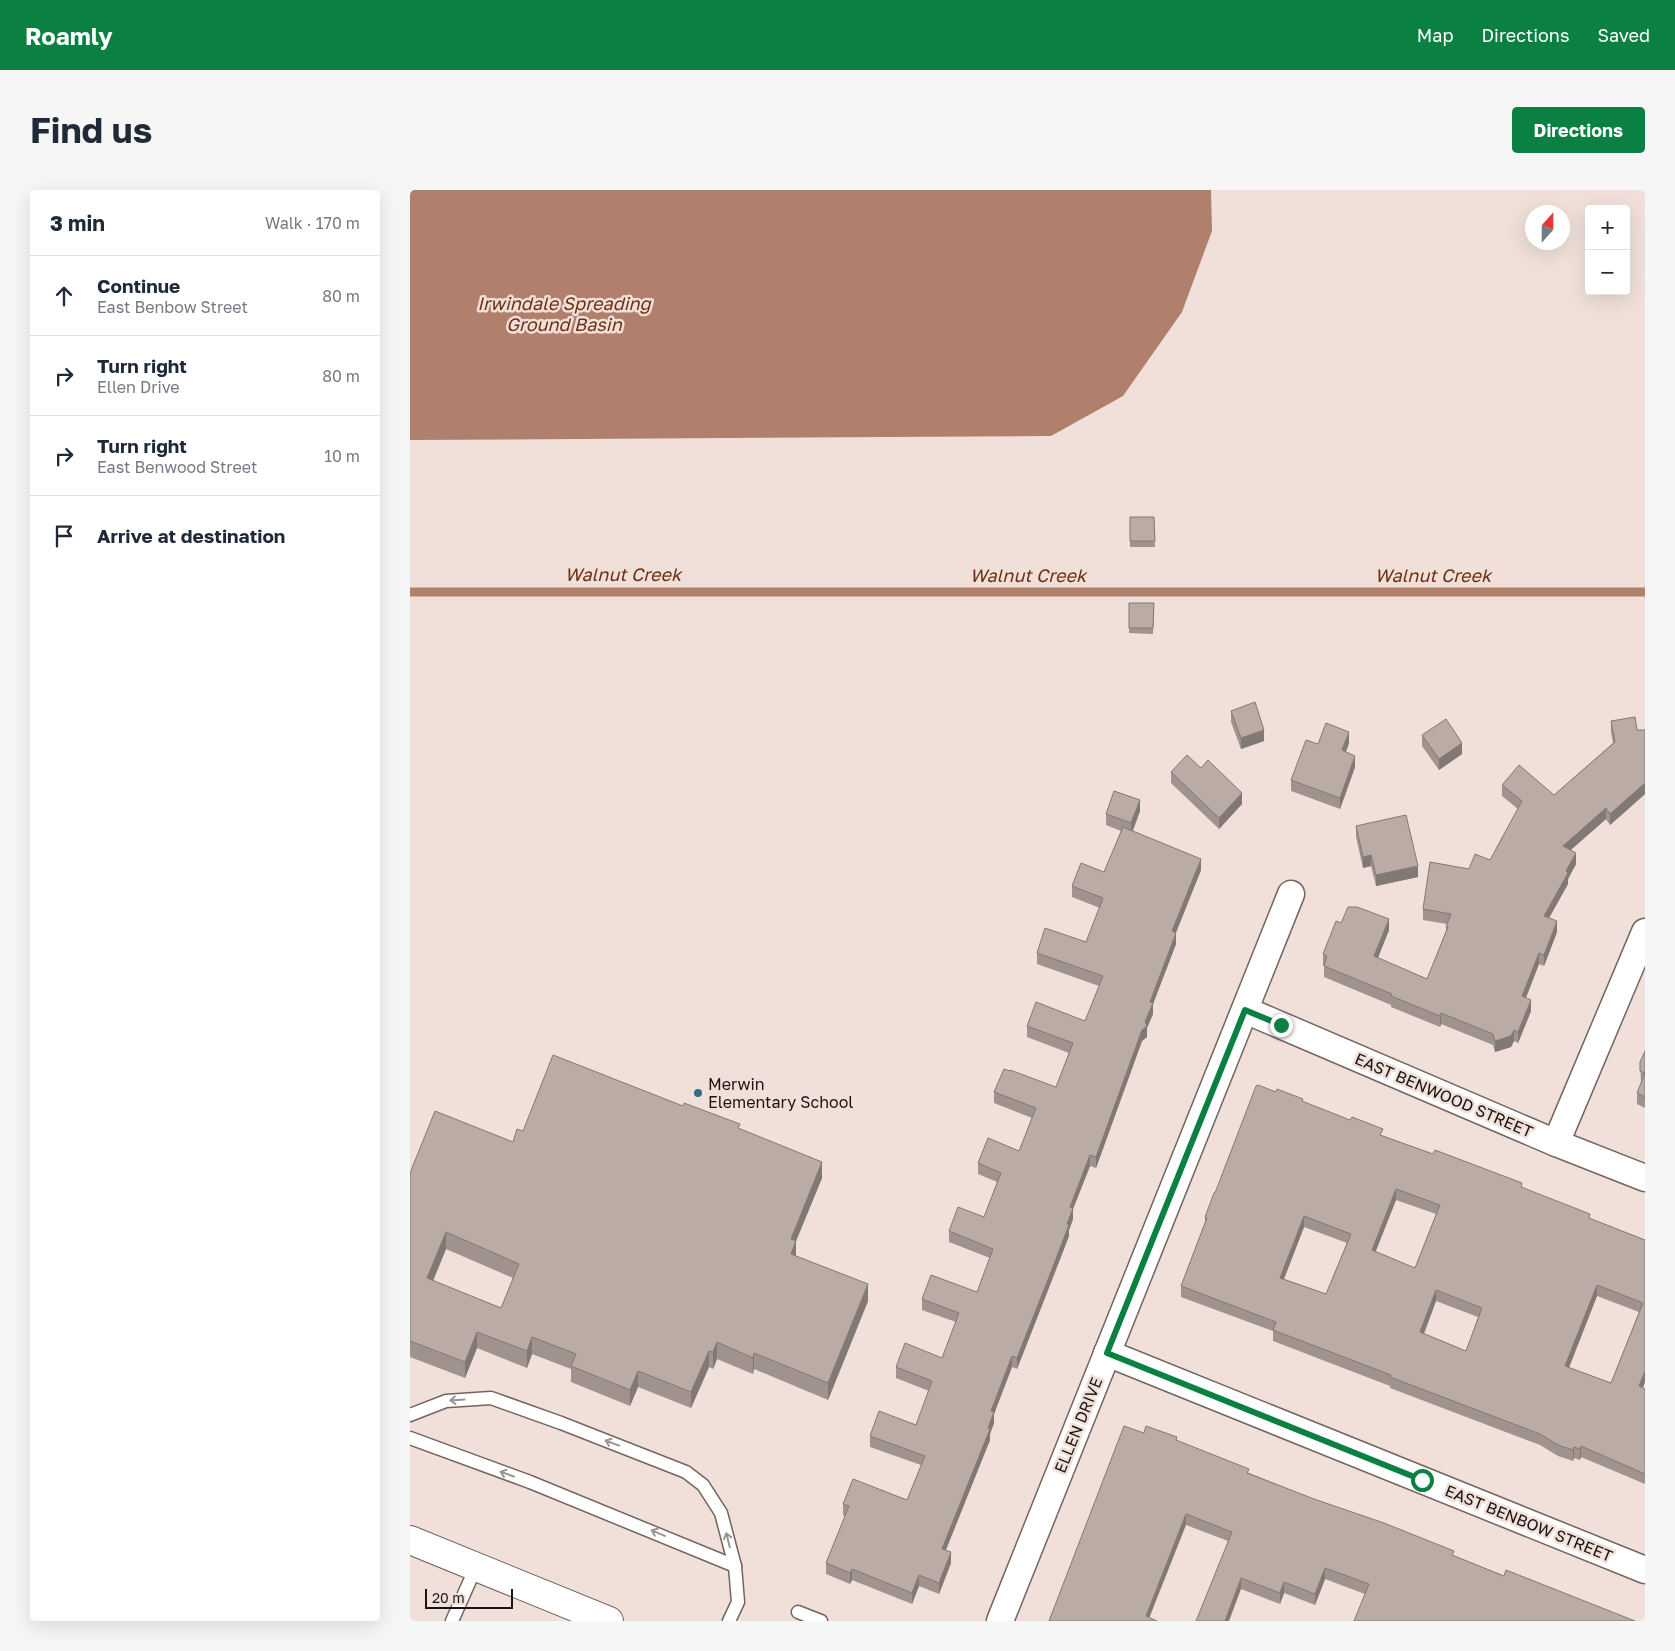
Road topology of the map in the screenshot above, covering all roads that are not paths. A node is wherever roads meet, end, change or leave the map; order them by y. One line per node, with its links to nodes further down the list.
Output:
1 (1291, 894): 3 (street, ELLEN DRIVE)
2 (1645, 932): 4 (street)
3 (1245, 1010): 4 (street, EAST BENWOOD STREET); 6 (street, ELLEN DRIVE)
4 (1556, 1143): 5 (street, EAST BENWOOD STREET)
5 (1645, 1178)
6 (1107, 1353): 12 (street, EAST BENBOW STREET); 18 (street, ELLEN DRIVE)
7 (410, 1415): 10 (lane, one-way to 7)
8 (410, 1438): 10 (lane, one-way to 8)
9 (410, 1540): 11 (main road)
10 (735, 1566): 16 (lane)
11 (476, 1567): 14 (lane); 15 (main road)
12 (1645, 1570)
13 (798, 1612): 17 (lane)
14 (452, 1621)
15 (609, 1621)
16 (729, 1621)
17 (821, 1621)
18 (1000, 1621)

